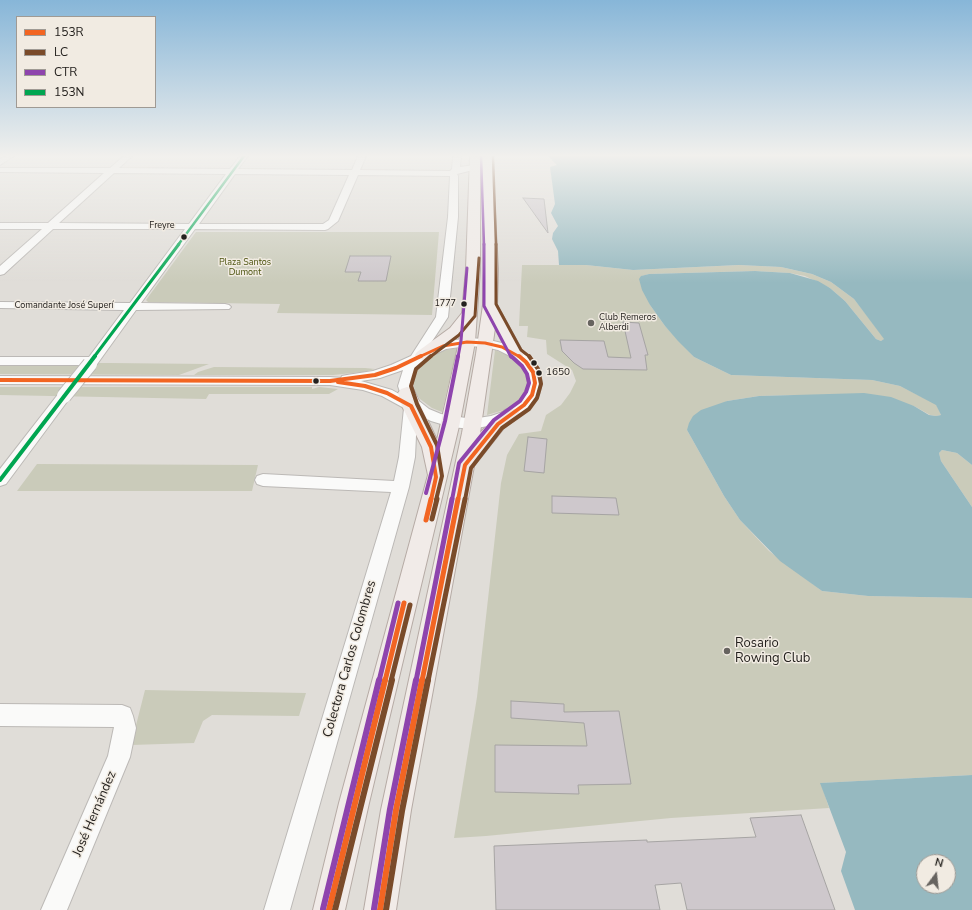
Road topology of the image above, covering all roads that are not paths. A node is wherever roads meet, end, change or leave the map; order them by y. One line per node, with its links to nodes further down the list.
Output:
1 (81, 198): 8 (street)
2 (212, 198): 9 (street)
3 (342, 198): 9 (street, Freyre)
4 (453, 198): 19 (street)
5 (474, 198): 15 (main road)
6 (489, 198): 12 (main road)
7 (0, 226): 8 (street, Freyre)
8 (51, 226): 9 (street, Freyre); 10 (street)
9 (192, 226): 13 (street)
10 (0, 272)
11 (0, 305): 13 (street, Comandante José Superí)
12 (490, 305): 17 (main road); 18 (main road)
13 (133, 306): 14 (street, Comandante José Superí); 21 (street)
14 (225, 306)
15 (470, 313): 16 (main road); 19 (main road)
16 (467, 342): 17 (street); 19 (street); 26 (main road)
17 (485, 343): 18 (street); 27 (main road)
18 (516, 354): 25 (street)
19 (418, 357): 23 (street); 24 (street, Colectora Carlos Colombres)
20 (0, 361): 21 (street)
21 (91, 362): 30 (street, bridge)
22 (0, 380): 23 (street)
23 (330, 381): 24 (street)
24 (414, 404): 26 (street); 29 (main road); 32 (street, Colectora Carlos Colombres)
25 (511, 414): 27 (street); 28 (main road)
26 (451, 422): 27 (street); 29 (main road)
27 (472, 424): 28 (main road)
28 (464, 465): 37 (main road)
29 (436, 477): 36 (main road)
30 (1, 478)
31 (264, 480): 32 (street)
32 (400, 487): 35 (street, Colectora Carlos Colombres)
33 (0, 715): 34 (street, José Hernández)
34 (54, 910)
35 (277, 910)
36 (329, 910)
37 (380, 910)

